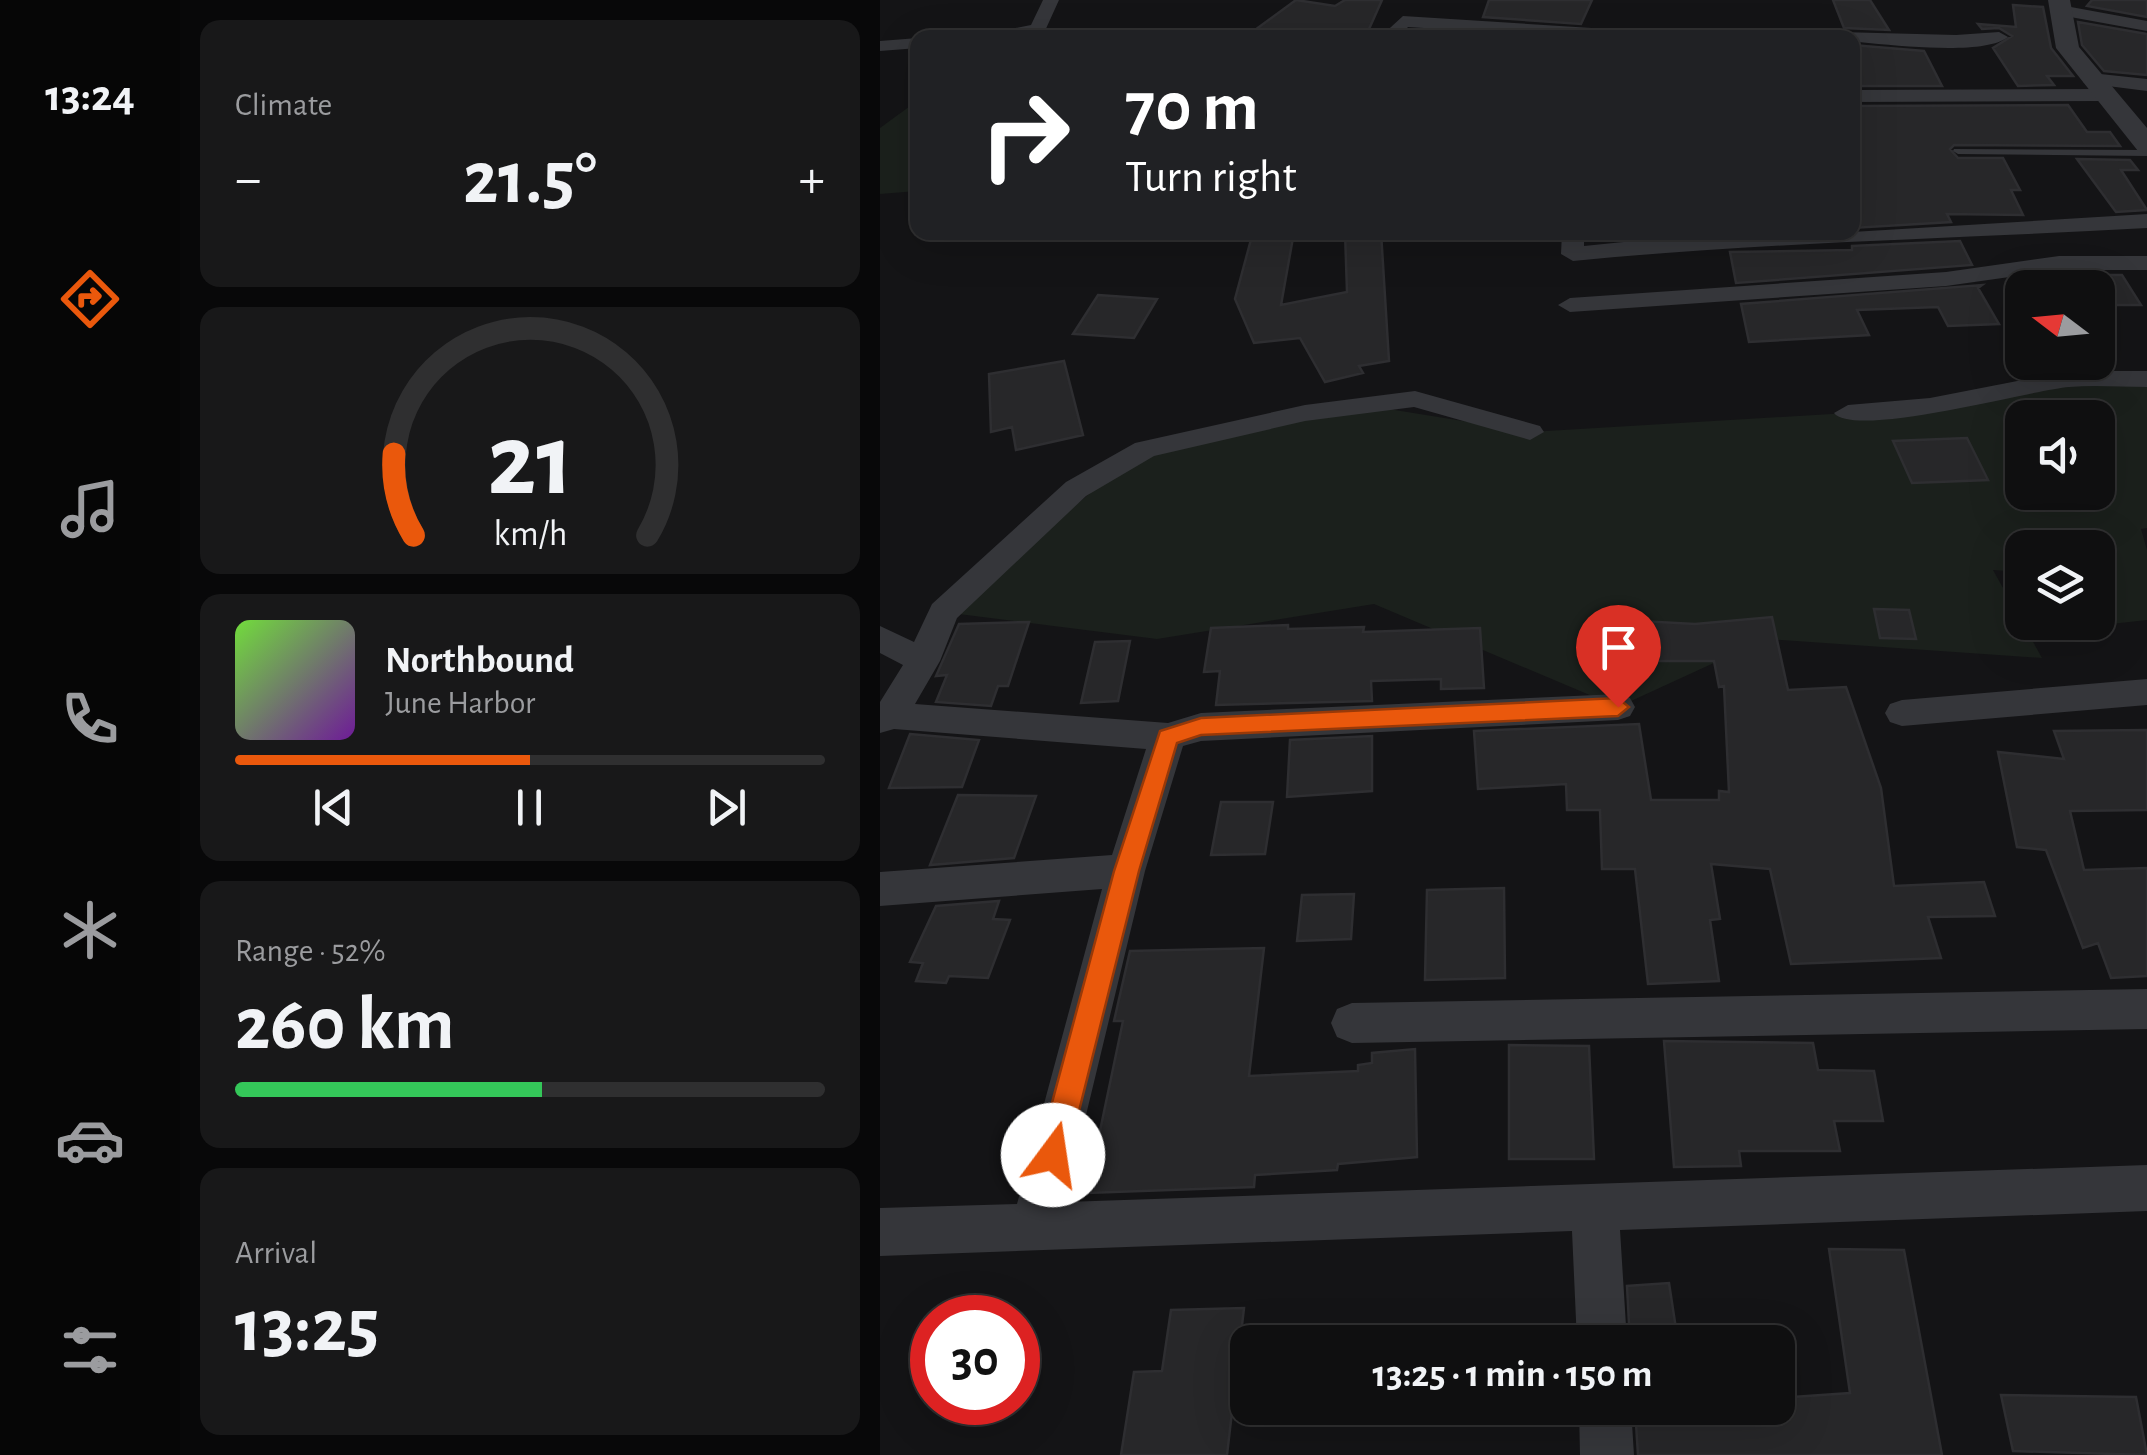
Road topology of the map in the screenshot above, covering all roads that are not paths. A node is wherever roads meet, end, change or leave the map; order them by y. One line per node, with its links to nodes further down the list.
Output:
1 (1052, 0): 4 (street)
2 (2059, 5): 3 (street); 12 (street)
3 (2147, 26)
4 (1031, 30)
5 (1395, 30): 6 (street)
6 (1545, 30)
7 (1860, 35): 8 (street)
8 (1999, 37)
9 (910, 44): 10 (street)
10 (880, 46)
11 (2147, 85): 12 (street)
12 (2098, 87): 13 (street); 14 (street)
13 (1860, 96)
14 (2136, 118): 15 (street)
15 (2147, 149): 16 (lane)
16 (1958, 152)
17 (2147, 221): 18 (street)
18 (1860, 236)
19 (1573, 240): 20 (street)
20 (1716, 240)
21 (2147, 263): 22 (street)
22 (1570, 305)
23 (2147, 379): 24 (street)
24 (1848, 414)
25 (1530, 432): 27 (street)
26 (880, 638): 27 (street)
27 (923, 660): 31 (street)
28 (2147, 692): 30 (street)
29 (1618, 707): 32 (street)
30 (1902, 713)
31 (885, 718): 32 (street)
32 (1168, 737): 33 (street)
33 (1126, 871): 34 (street); 39 (street)
34 (880, 889)
35 (2147, 1008): 36 (street)
36 (1352, 1024)
37 (2147, 1188): 38 (street)
38 (1595, 1207): 39 (street); 41 (street)
39 (1035, 1226): 40 (street)
40 (880, 1232)
41 (1601, 1325)
42 (1606, 1425): 43 (street)
43 (1607, 1455)

